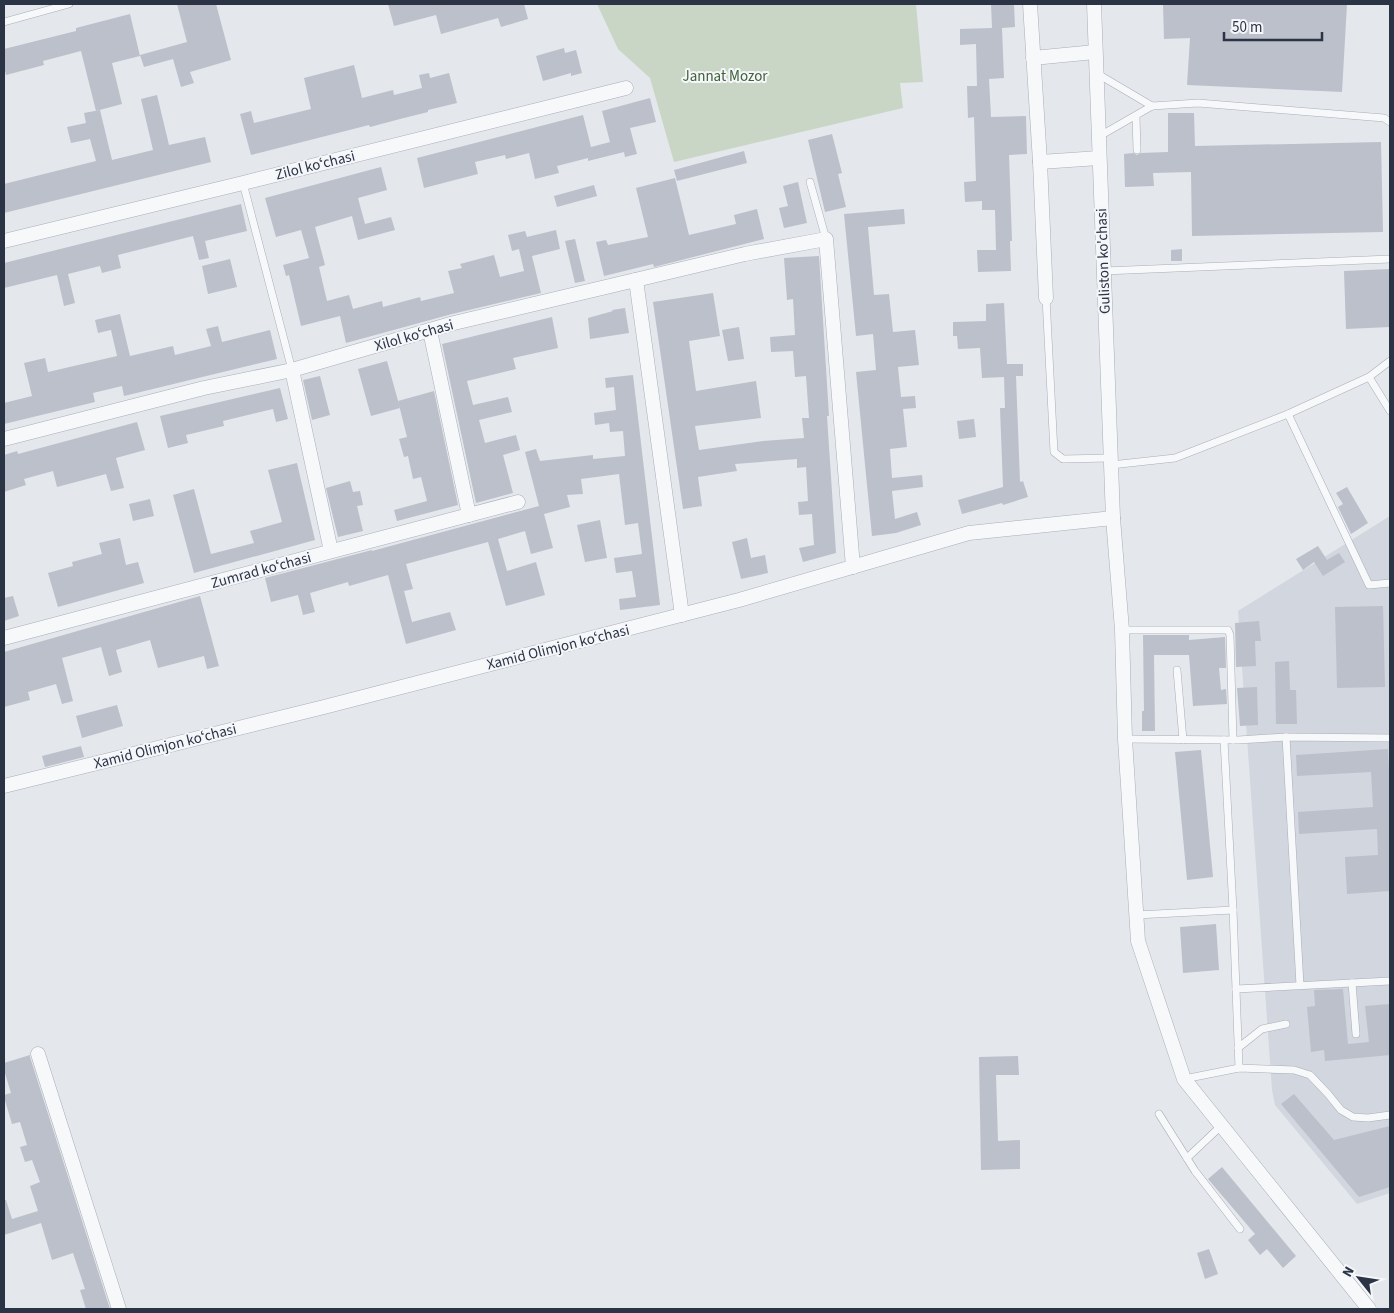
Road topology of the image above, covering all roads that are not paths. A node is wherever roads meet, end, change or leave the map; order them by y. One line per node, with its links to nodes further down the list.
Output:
1 (69, 4): 4 (lane)
2 (1030, 4): 6 (street)
3 (1094, 4): 5 (street, Guliston ko'chasi)
4 (4, 22)
5 (1095, 52): 6 (street); 7 (street, Guliston ko'chasi)
6 (1033, 58): 15 (street)
7 (1096, 72): 9 (lane); 12 (street, Guliston ko'chasi)
8 (626, 88): 17 (street, Zilol koʻchasi)
9 (1152, 106): 10 (lane); 11 (lane)
10 (1136, 116): 12 (lane); 13 (lane)
11 (1390, 122)
12 (1098, 137): 14 (street, Guliston ko'chasi)
13 (1137, 150)
14 (1099, 158): 15 (street); 21 (street, Guliston ko'chasi)
15 (1040, 162): 23 (street)
16 (810, 182): 18 (lane)
17 (243, 183): 19 (street, Zilol koʻchasi); 26 (lane)
18 (826, 239): 22 (street, Xilol koʻchasi); 36 (street)
19 (4, 241)
20 (1390, 260): 21 (lane)
21 (1104, 271): 31 (street, Guliston ko'chasi)
22 (636, 280): 24 (street, Xilol koʻchasi); 38 (street)
23 (1046, 298): 31 (lane)
24 (430, 330): 26 (street, Xilol koʻchasi); 33 (street)
25 (1390, 361): 27 (lane)
26 (292, 370): 30 (street, Xilol koʻchasi); 35 (street)
27 (1369, 377): 28 (lane); 29 (lane)
28 (1390, 411)
29 (1288, 414): 31 (lane); 37 (lane)
30 (4, 439)
31 (1111, 462): 34 (street, Guliston ko'chasi)
32 (518, 502): 33 (street, Zumrad koʻchasi)
33 (469, 515): 35 (street, Zumrad koʻchasi)
34 (1113, 518): 36 (street, Xamid Olimjon koʻchasi); 39 (street, Guliston ko'chasi)
35 (331, 551): 40 (street, Zumrad koʻchasi)
36 (853, 567): 38 (street, Xamid Olimjon koʻchasi)
37 (1390, 583)
38 (682, 615): 48 (street, Xamid Olimjon koʻchasi)
39 (1122, 630): 44 (street, Guliston ko'chasi); 47 (lane)
40 (4, 638)
41 (1177, 670): 45 (lane)
42 (1286, 737): 43 (lane); 47 (lane); 53 (lane)
43 (1390, 738)
44 (1125, 739): 45 (lane); 50 (street, Guliston ko'chasi)
45 (1183, 740): 46 (lane)
46 (1224, 740): 47 (lane); 49 (lane)
47 (1233, 740)
48 (4, 786)
49 (1233, 910): 50 (lane); 54 (lane)
50 (1136, 915): 60 (street, Guliston ko'chasi)
51 (1390, 981): 52 (lane)
52 (1352, 983): 53 (lane); 56 (lane)
53 (1300, 985): 54 (lane)
54 (1236, 989): 57 (lane)
55 (1286, 1024): 57 (lane)
56 (1356, 1034)
57 (1238, 1048): 59 (lane)
58 (38, 1054): 66 (street)
59 (1239, 1068): 60 (lane); 62 (lane)
60 (1184, 1079): 63 (street, Guliston ko'chasi)
61 (1159, 1114): 64 (lane)
62 (1390, 1115)
63 (1221, 1126): 64 (lane); 67 (street, Guliston ko'chasi)
64 (1187, 1158): 65 (lane)
65 (1240, 1229)
66 (118, 1309)
67 (1368, 1309)

